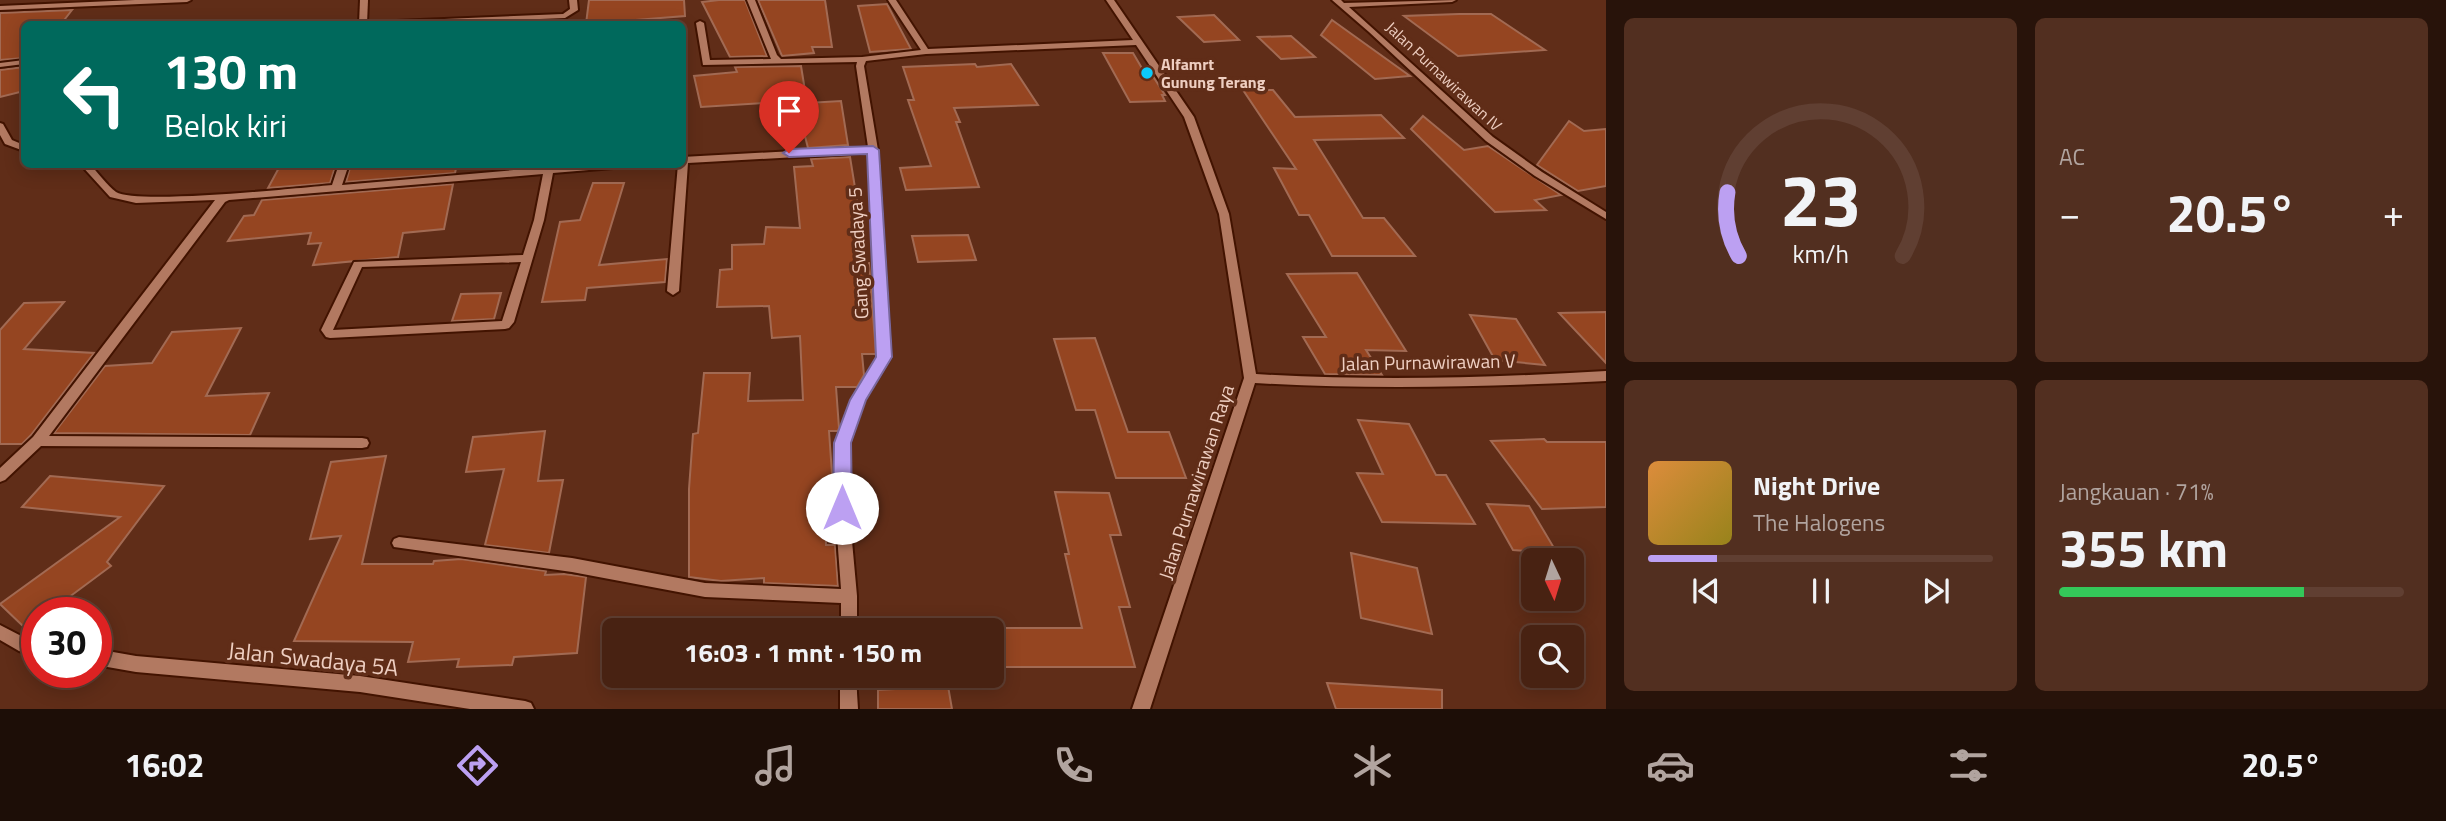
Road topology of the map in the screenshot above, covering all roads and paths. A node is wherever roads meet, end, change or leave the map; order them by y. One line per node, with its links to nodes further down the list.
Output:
1 (187, 0): 9 (street)
2 (364, 0): 10 (street)
3 (573, 0): 11 (street)
4 (751, 0): 16 (street)
5 (892, 0): 14 (street)
6 (1110, 0): 13 (street, Jalan Purnawirawan Raya)
7 (1452, 0): 8 (street)
8 (1339, 3): 30 (street, Jalan Purnawirawan IV)
9 (0, 8)
10 (363, 21)
11 (444, 21)
12 (700, 23): 16 (street)
13 (1140, 43): 14 (street); 34 (street, Jalan Purnawirawan Raya)
14 (926, 52): 15 (street)
15 (862, 59): 16 (street); 21 (street, Gang Swadaya 5)
16 (778, 60)
17 (21, 62): 18 (street)
18 (0, 65)
19 (0, 126): 20 (street)
20 (21, 147)
21 (873, 150): 22 (street); 39 (street, Gang Swadaya 5)
22 (686, 160)
23 (88, 168): 29 (street)
24 (343, 168): 28 (street)
25 (575, 168): 27 (street)
26 (682, 168): 32 (street)
27 (550, 170): 28 (street); 31 (street)
28 (336, 188): 29 (street)
29 (228, 197): 35 (street)
30 (1606, 216)
31 (527, 258): 31 (street)
32 (673, 291)
33 (1606, 376): 34 (street, Jalan Purnawirawan V)
34 (1250, 378): 47 (street, Jalan Purnawirawan Raya)
35 (38, 441): 36 (street); 37 (street)
36 (362, 443)
37 (0, 476)
38 (399, 543): 39 (street)
39 (849, 596): 40 (street, Gang Swadaya 5)
40 (849, 618)
41 (0, 632): 42 (street)
42 (21, 644)
43 (112, 660): 45 (street, Jalan Swadaya 5A)
44 (848, 688): 46 (street)
45 (525, 709)
46 (849, 709)
47 (1141, 709)

